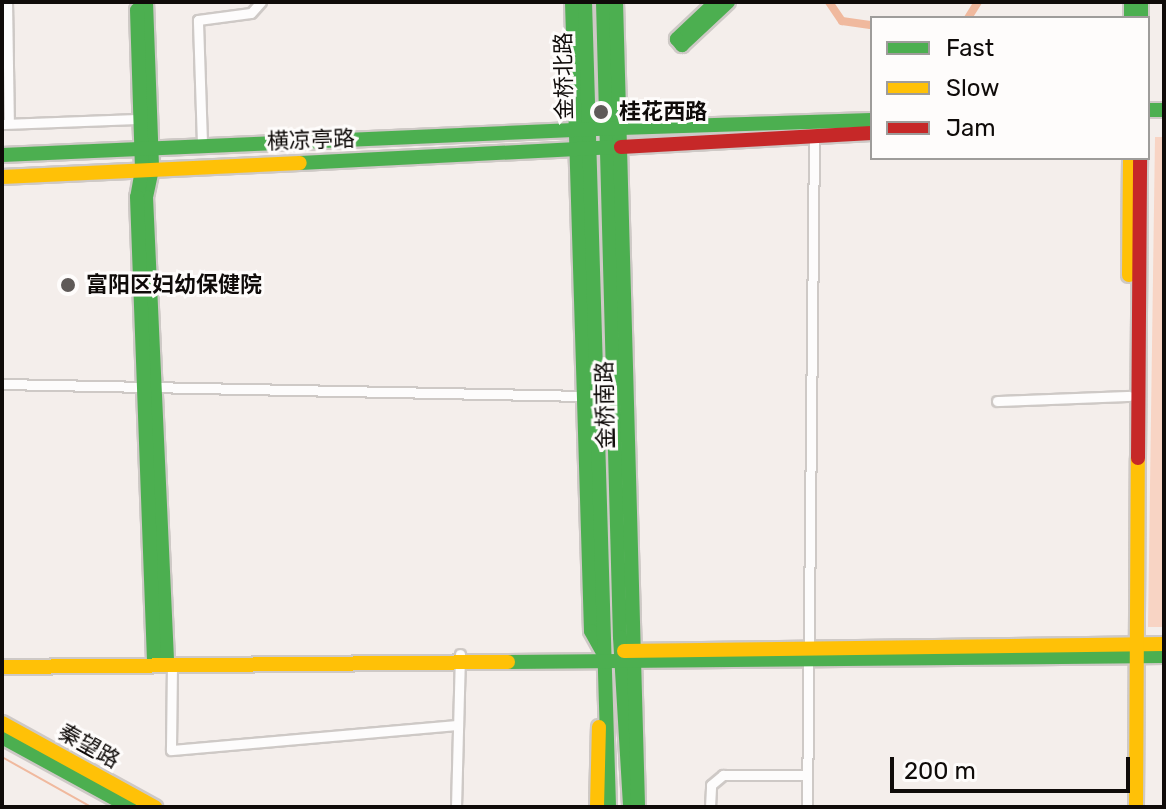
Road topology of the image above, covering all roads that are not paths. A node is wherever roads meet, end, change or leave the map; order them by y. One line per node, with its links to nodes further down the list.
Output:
1 (7, 2): 13 (street)
2 (137, 2): 11 (main road)
3 (146, 2): 19 (main road)
4 (261, 2): 18 (street)
5 (572, 2): 14 (main road, 金桥北路)
6 (585, 2): 14 (main road, 金桥北路)
7 (603, 2): 15 (main road, 金桥北路)
8 (616, 2): 15 (main road, 金桥南路)
9 (716, 2): 10 (main road)
10 (728, 2)
11 (139, 119): 13 (street); 19 (main road)
12 (870, 120): 15 (main road)
13 (5, 124)
14 (582, 127): 15 (main road, 横凉亭路); 18 (main road, 横凉亭路); 22 (main road, 金桥南路)
15 (613, 128): 20 (main road, 金桥南路); 21 (main road, 金桥北路)
16 (870, 133): 17 (main road)
17 (814, 136): 20 (main road); 39 (street)
18 (202, 143): 19 (main road, 横凉亭路)
19 (146, 146): 23 (main road, 横凉亭路); 26 (main road)
20 (621, 147): 21 (main road, 横凉亭路); 33 (main road, 金桥南路)
21 (605, 148): 22 (main road, 横凉亭路); 34 (main road, 金桥南路)
22 (582, 149): 26 (main road, 横凉亭路); 30 (main road, 金桥南路); 36 (main road, 金桥南路)
23 (2, 155)
24 (1130, 160): 31 (main road)
25 (1140, 160): 38 (main road)
26 (147, 170): 27 (main road, 横凉亭路); 29 (main road)
27 (2, 177)
28 (2, 384): 29 (street)
29 (150, 390): 30 (street); 44 (main road)
30 (583, 396): 35 (main road, 金桥南路)
31 (1129, 396): 32 (street); 38 (main road)
32 (997, 401)
33 (627, 416): 34 (main road); 40 (main road, 金桥南路)
34 (615, 437): 40 (main road, 金桥南路)
35 (586, 462): 36 (main road); 41 (main road, 金桥南路)
36 (598, 484): 41 (main road, 金桥南路)
37 (1164, 644): 38 (main road)
38 (1132, 650): 39 (main road); 42 (main road); 60 (main road); 61 (main road)
39 (809, 652): 40 (main road); 50 (street)
40 (629, 655): 41 (main road); 56 (main road, 金桥南路); 57 (main road, 金桥南路)
41 (603, 656): 43 (main road); 46 (main road, 金桥南路)
42 (1164, 656)
43 (459, 658): 44 (main road); 48 (street)
44 (163, 662): 45 (main road); 48 (street)
45 (2, 664)
46 (602, 702): 54 (main road, 金桥南路); 55 (main road, 金桥南路)
47 (2, 723): 52 (main road, 秦望路)
48 (458, 725): 53 (street)
49 (2, 737): 51 (main road, 秦望路)
50 (807, 775): 58 (street); 59 (street)
51 (130, 807)
52 (155, 807)
53 (456, 807)
54 (597, 807)
55 (609, 807)
56 (630, 807)
57 (638, 807)
58 (710, 807)
59 (807, 807)
60 (1128, 807)
61 (1136, 807)

